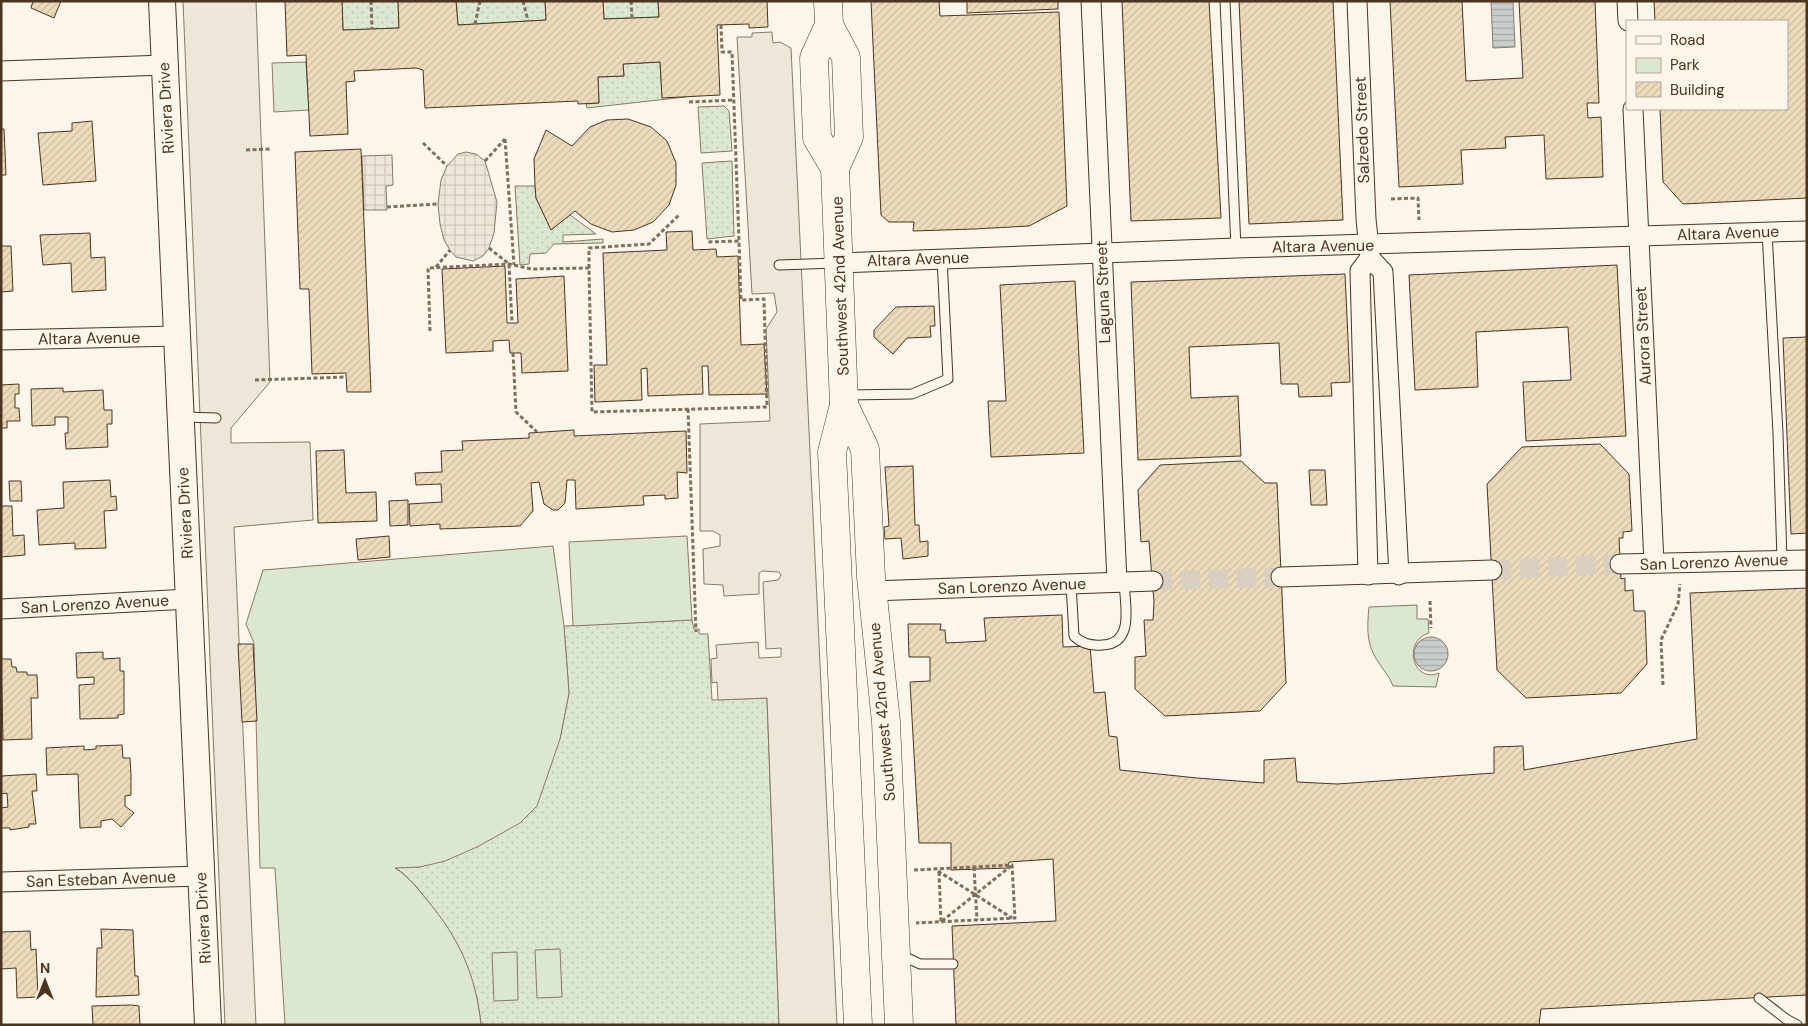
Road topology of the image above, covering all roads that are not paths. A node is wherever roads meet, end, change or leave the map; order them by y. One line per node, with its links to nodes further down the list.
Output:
1 (162, 1): 8 (street, Riviera Drive)
2 (1090, 1): 16 (street, Laguna Street)
3 (1225, 1): 14 (lane)
4 (1357, 1): 15 (street, Salzedo Street)
5 (1627, 1): 7 (street)
6 (829, 13): 18 (main road, Southwest 42nd Avenue)
7 (1628, 20)
8 (164, 65): 9 (street); 20 (street, Riviera Drive)
9 (1, 71)
10 (1633, 110): 13 (street, Aurora Street)
11 (1807, 231): 12 (street, Altara Avenue)
12 (1767, 232): 13 (street, Altara Avenue); 27 (lane)
13 (1638, 236): 15 (street, Altara Avenue); 29 (street, Aurora Street)
14 (1236, 248): 15 (street, Altara Avenue); 16 (street, Altara Avenue)
15 (1370, 251): 25 (street, Salzedo Street); 26 (street)
16 (1102, 252): 17 (street, Altara Avenue); 36 (street, Laguna Street)
17 (942, 258): 18 (street, Altara Avenue); 22 (lane)
18 (839, 262): 19 (lane); 22 (main road, Southwest 42nd Avenue)
19 (779, 264)
20 (177, 336): 21 (street, Altara Avenue); 23 (street, Riviera Drive)
21 (1, 340)
22 (844, 400): 38 (main road, Southwest 42nd Avenue); 47 (main road, Southwest 42nd Avenue)
23 (180, 417): 24 (lane); 39 (street, Riviera Drive)
24 (216, 418)
25 (1366, 474): 26 (street); 33 (street, Salzedo Street)
26 (1394, 474): 32 (street)
27 (1782, 560): 28 (street, San Lorenzo Avenue); 29 (street, San Lorenzo Avenue)
28 (1807, 560)
29 (1654, 563): 30 (street, San Lorenzo Avenue)
30 (1620, 564)
31 (1492, 570): 32 (street)
32 (1399, 574): 33 (street)
33 (1368, 575): 34 (street)
34 (1281, 577)
35 (1153, 581): 36 (street, San Lorenzo Avenue)
36 (1120, 582): 37 (street, San Lorenzo Avenue); 37 (lane)
37 (1071, 584): 38 (street, San Lorenzo Avenue)
38 (872, 591): 43 (main road, Southwest 42nd Avenue)
39 (189, 599): 40 (street, San Lorenzo Avenue); 41 (street, Riviera Drive)
40 (1, 609)
41 (201, 876): 42 (street, San Esteban Avenue); 46 (street, Riviera Drive)
42 (1, 882)
43 (897, 954): 44 (lane); 48 (main road, Southwest 42nd Avenue)
44 (953, 964)
45 (1758, 998): 49 (lane)
46 (208, 1025)
47 (858, 1025)
48 (899, 1025)
49 (1797, 1025)

